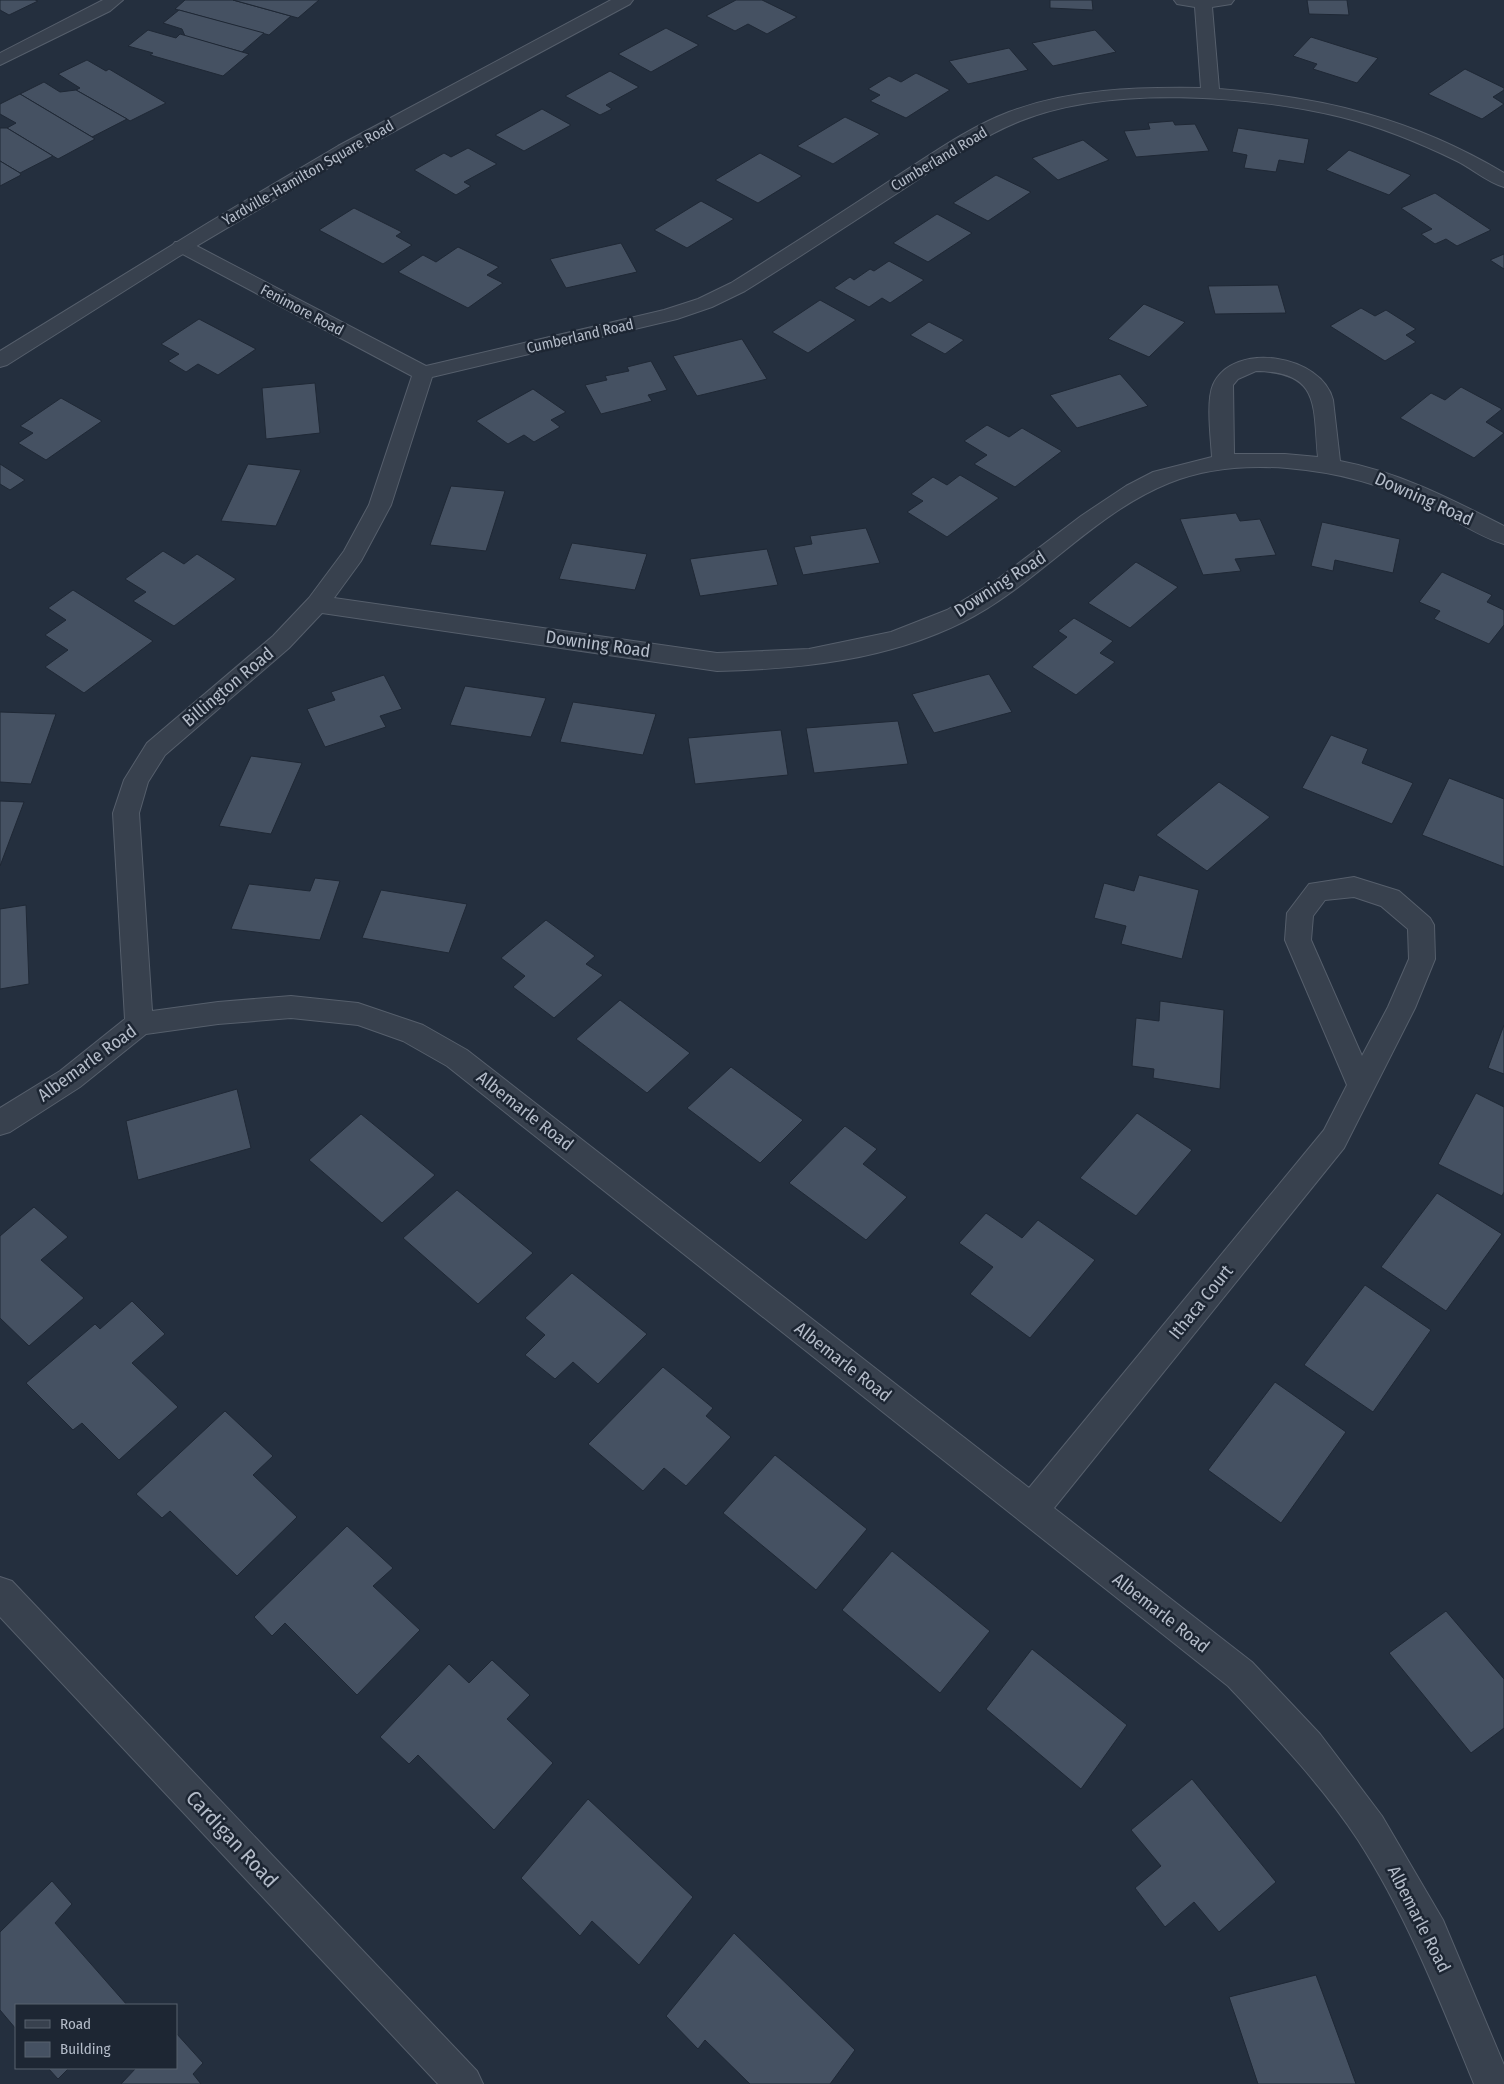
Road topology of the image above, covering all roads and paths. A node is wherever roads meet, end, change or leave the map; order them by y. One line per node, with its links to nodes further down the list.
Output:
1 (114, 0): 6 (street)
2 (624, 0): 9 (street, Yardville-Hamilton Square Road)
3 (1183, 0): 5 (street)
4 (1225, 0): 5 (street)
5 (1203, 3): 7 (street)
6 (0, 60)
7 (1210, 93): 8 (street, Cumberland Road); 11 (street, Cumberland Road)
8 (1504, 181)
9 (182, 246): 10 (street, Yardville-Hamilton Square Road); 11 (street, Fenimore Road)
10 (0, 360)
11 (423, 373): 15 (street, Billington Road)
12 (1223, 462): 13 (street, Downing Road); 13 (street); 15 (street, Downing Road)
13 (1330, 465): 14 (street, Downing Road)
14 (1504, 536)
15 (317, 604): 16 (street, Billington Road)
16 (139, 1024): 18 (street, Albemarle Road); 19 (street, Albemarle Road)
17 (1361, 1085): 17 (street, Ithaca Court); 19 (street, Ithaca Court)
18 (0, 1123)
19 (1031, 1511): 22 (street, Albemarle Road)
20 (0, 1593): 21 (street, Cardigan Road)
21 (464, 2084)
22 (1493, 2084)

